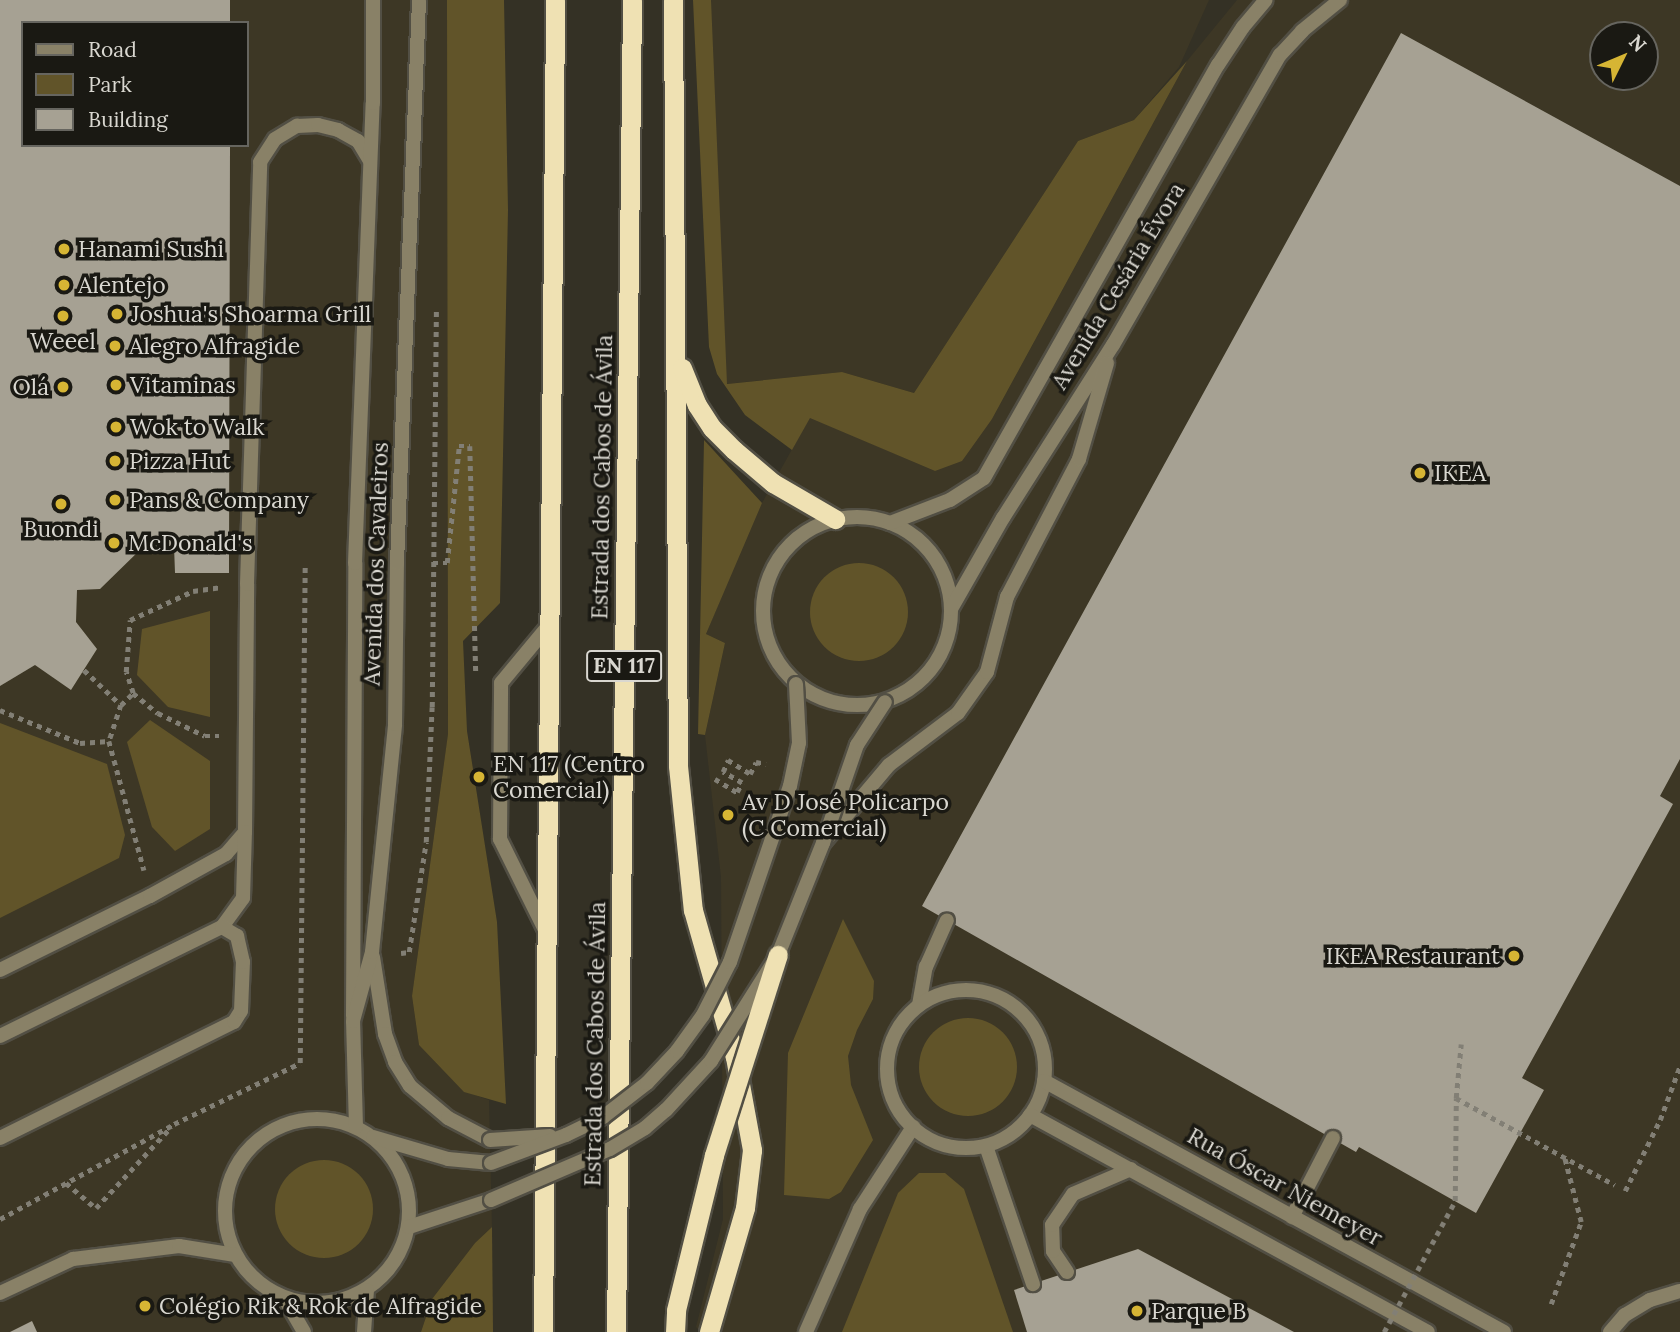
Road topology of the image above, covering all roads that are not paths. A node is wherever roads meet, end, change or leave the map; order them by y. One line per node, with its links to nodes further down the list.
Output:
1 (373, 0): 8 (street)
2 (419, 0): 22 (street, Avenida dos Cavaleiros)
3 (555, 0): 14 (highway)
4 (632, 0): 50 (highway, Estrada dos Cabos de Ávila / EN 117)
5 (673, 0): 10 (highway)
6 (1266, 0): 12 (street, Avenida Cesária Évora)
7 (1340, 0): 9 (street, Avenida Cesária Évora)
8 (370, 161): 17 (street); 26 (street)
9 (1113, 345): 13 (street, Avenida Cesária Évora); 18 (street)
10 (677, 357): 11 (highway); 52 (highway)
11 (835, 519): 12 (street); 15 (street)
12 (890, 523): 13 (street)
13 (951, 609): 16 (street)
14 (550, 624): 21 (highway); 21 (street)
15 (796, 684): 16 (street); 32 (street, bridge)
16 (885, 702): 18 (street, bridge)
17 (245, 832): 20 (street); 24 (street)
18 (823, 843): 23 (street, bridge)
19 (947, 920): 25 (street)
20 (222, 927): 27 (street); 35 (street)
21 (546, 932): 49 (highway)
22 (372, 952): 26 (street, Avenida dos Cavaleiros); 32 (street, bridge)
23 (778, 955): 39 (street, bridge); 51 (highway, bridge)
24 (0, 970)
25 (919, 1005): 28 (street); 31 (street)
26 (353, 1021): 30 (street, Avenida dos Cavaleiros)
27 (0, 1036)
28 (1044, 1082): 29 (street); 38 (street, Rua Óscar Niemeyer)
29 (1030, 1115): 36 (street); 37 (street)
30 (356, 1127): 33 (street); 40 (street)
31 (913, 1127): 36 (street); 53 (street)
32 (566, 1135): 33 (street, bridge)
33 (372, 1136): 39 (street)
34 (1333, 1138): 38 (street)
35 (0, 1139)
36 (986, 1146): 42 (street)
37 (1131, 1169): 41 (street); 54 (street)
38 (1292, 1217): 55 (street, Rua Óscar Niemeyer)
39 (409, 1227): 43 (street)
40 (235, 1255): 45 (street); 46 (street)
41 (1067, 1272)
42 (1032, 1284)
43 (367, 1290): 46 (street); 48 (street)
44 (1679, 1290): 56 (street)
45 (0, 1293)
46 (285, 1298): 47 (street)
47 (304, 1332)
48 (364, 1332)
49 (543, 1332)
50 (615, 1332)
51 (675, 1332)
52 (709, 1332)
53 (806, 1332)
54 (1428, 1332)
55 (1504, 1332)
56 (1610, 1332)

